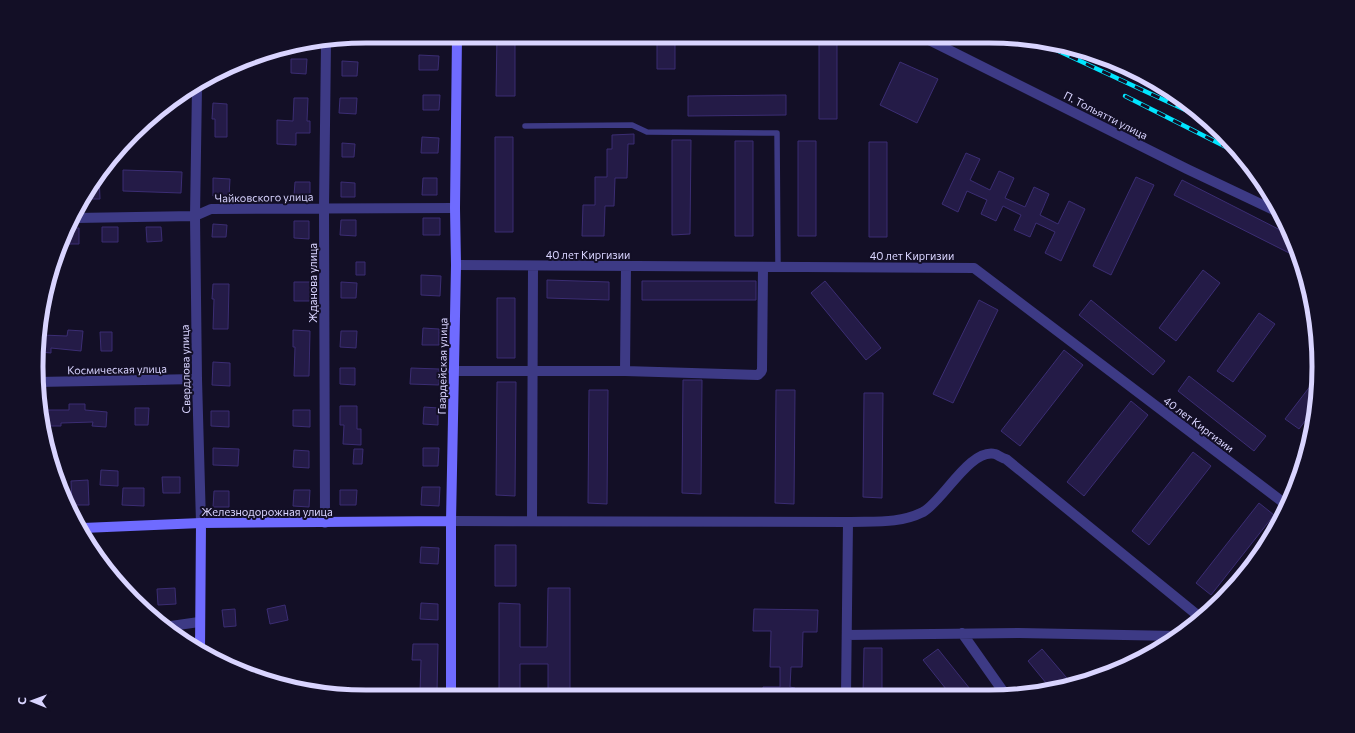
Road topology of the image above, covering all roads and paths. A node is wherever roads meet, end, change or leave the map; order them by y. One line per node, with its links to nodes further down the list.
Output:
1 (457, 43): 7 (street, Гвардейская улица)
2 (935, 43): 8 (street, П. Тольятти улица)
3 (326, 46): 6 (street, Жданова улица)
4 (197, 91): 9 (street, Свердлова улица)
5 (524, 126): 15 (lane)
6 (324, 208): 7 (street, Чайковского улица); 9 (street, Чайковского улица); 26 (street, Жданова улица)
7 (455, 208): 11 (street, Гвардейская улица)
8 (1271, 209)
9 (195, 216): 10 (street, Чайковского улица); 19 (street, Свердлова улица)
10 (79, 218)
11 (456, 265): 12 (street, 40 лет Киргизии); 16 (street, Гвардейская улица)
12 (533, 266): 13 (street, 40 лет Киргизии); 17 (street)
13 (626, 266): 14 (street, 40 лет Киргизии); 18 (street)
14 (763, 267): 15 (street, 40 лет Киргизии); 18 (street)
15 (778, 267): 21 (street, 40 лет Киргизии)
16 (454, 371): 17 (street); 22 (street, Гвардейская улица)
17 (533, 371): 18 (street); 23 (street)
18 (625, 371)
19 (197, 379): 20 (street, Космическая улица); 25 (street, Свердлова улица)
20 (44, 382)
21 (1282, 502)
22 (451, 521): 23 (street); 26 (street, Железнодорожная улица); 36 (street, Гвардейская улица)
23 (532, 521): 24 (street)
24 (848, 522): 28 (street); 32 (street)
25 (201, 523): 26 (street, Железнодорожная улица); 27 (street, Железнодорожная улица); 29 (street, Свердлова улица)
26 (325, 523)
27 (86, 528)
28 (1196, 614)
29 (199, 622): 30 (street); 34 (street, Свердлова улица)
30 (174, 626)
31 (962, 633): 32 (street); 33 (street); 35 (street)
32 (847, 635): 37 (street)
33 (1167, 636)
34 (200, 644)
35 (1002, 689)
36 (451, 690)
37 (846, 690)

